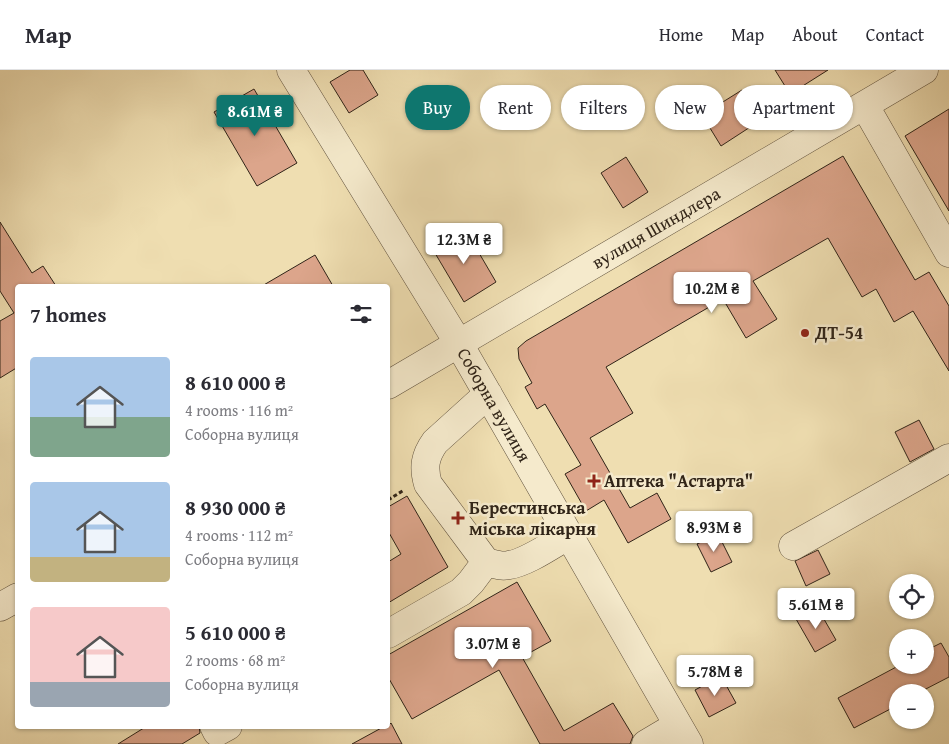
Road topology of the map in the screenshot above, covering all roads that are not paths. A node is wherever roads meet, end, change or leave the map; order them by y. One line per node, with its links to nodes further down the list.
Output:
1 (291, 70): 5 (street, Соборна вулиця)
2 (924, 70): 3 (street, вулиця Шиндлера)
3 (865, 106): 4 (street); 5 (street, вулиця Шиндлера)
4 (949, 253)
5 (459, 344): 6 (street, вулиця Шиндлера); 7 (street, Соборна вулиця)
6 (390, 384)
7 (488, 394): 9 (street, Соборна вулиця); 11 (street)
8 (949, 458): 10 (street)
9 (569, 535): 11 (street); 15 (street, Соборна вулиця)
10 (793, 546)
11 (486, 562): 14 (street)
12 (15, 599): 13 (street)
13 (0, 607)
14 (390, 633)
15 (683, 735): 16 (street)
16 (646, 744)

